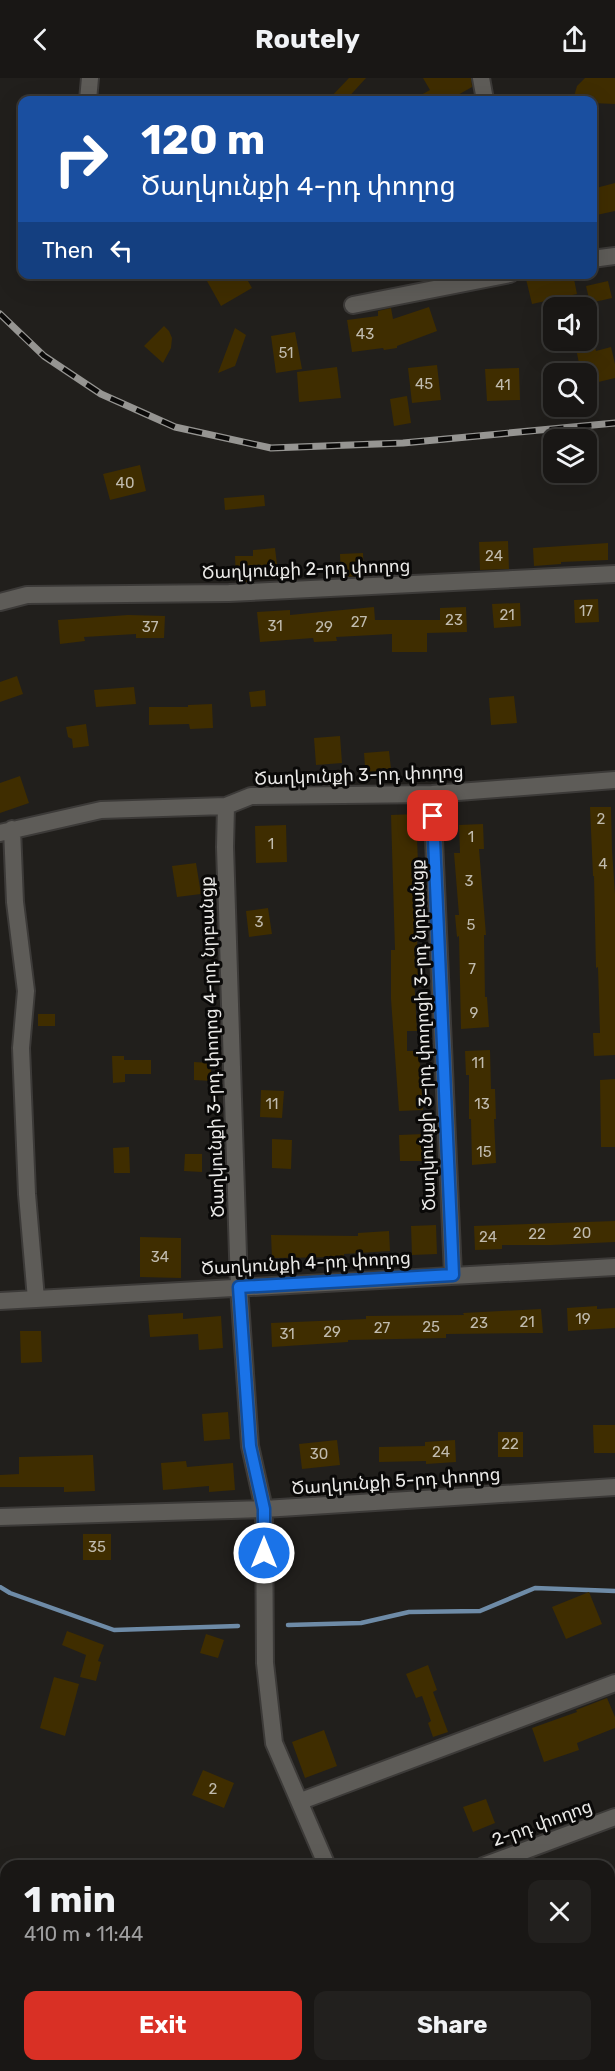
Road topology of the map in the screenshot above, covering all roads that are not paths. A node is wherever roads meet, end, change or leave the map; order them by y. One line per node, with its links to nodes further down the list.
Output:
1 (90, 78): 3 (street)
2 (481, 78): 4 (street)
3 (88, 96)
4 (484, 96)
5 (615, 256): 6 (street)
6 (597, 258)
7 (485, 279): 8 (street)
8 (353, 305)
9 (615, 574): 10 (street, Ծաղկունքի 2-րդ փողոց)
10 (0, 602)
11 (615, 780): 12 (street, Ծաղկունքի 3-րդ փողոց)
12 (432, 794): 13 (street, Ծաղկունքի 3-րդ փողոց); 16 (street, Ծաղկունքի 3-րդ փողոցի 3-րդ նրբանցք)
13 (226, 806): 14 (street, Ծաղկունքի 3-րդ փողոց); 17 (street, Ծաղկունքի 3-րդ փողոց 4-րդ նրբանցք)
14 (6, 831): 18 (street)
15 (615, 1267): 16 (street, Ծաղկունքի 4-րդ փողոց)
16 (453, 1275): 17 (street, Ծաղկունքի 4-րդ փողոց)
17 (239, 1287): 18 (street, Ծաղկունքի 4-րդ փողոց); 21 (street, Ծաղկունքի 3-րդ փողոց 4-րդ նրբանցք)
18 (36, 1299): 19 (street, Ծաղկունքի 4-րդ փողոց)
19 (0, 1301)
20 (615, 1486): 21 (street, Ծաղկունքի 5-րդ փողոց)
21 (264, 1509): 22 (street, Ծաղկունքի 5-րդ փողոց); 24 (street, Ծաղկունքի 3-րդ փողոց 4-րդ նրբանցք)
22 (0, 1517)
23 (615, 1683): 24 (street)
24 (301, 1801): 26 (street, Ծաղկունքի 3-րդ փողոց 4-րդ նրբանցք)
25 (615, 1817): 27 (street, 2-րդ փողոց)
26 (325, 1860)
27 (499, 1860)

